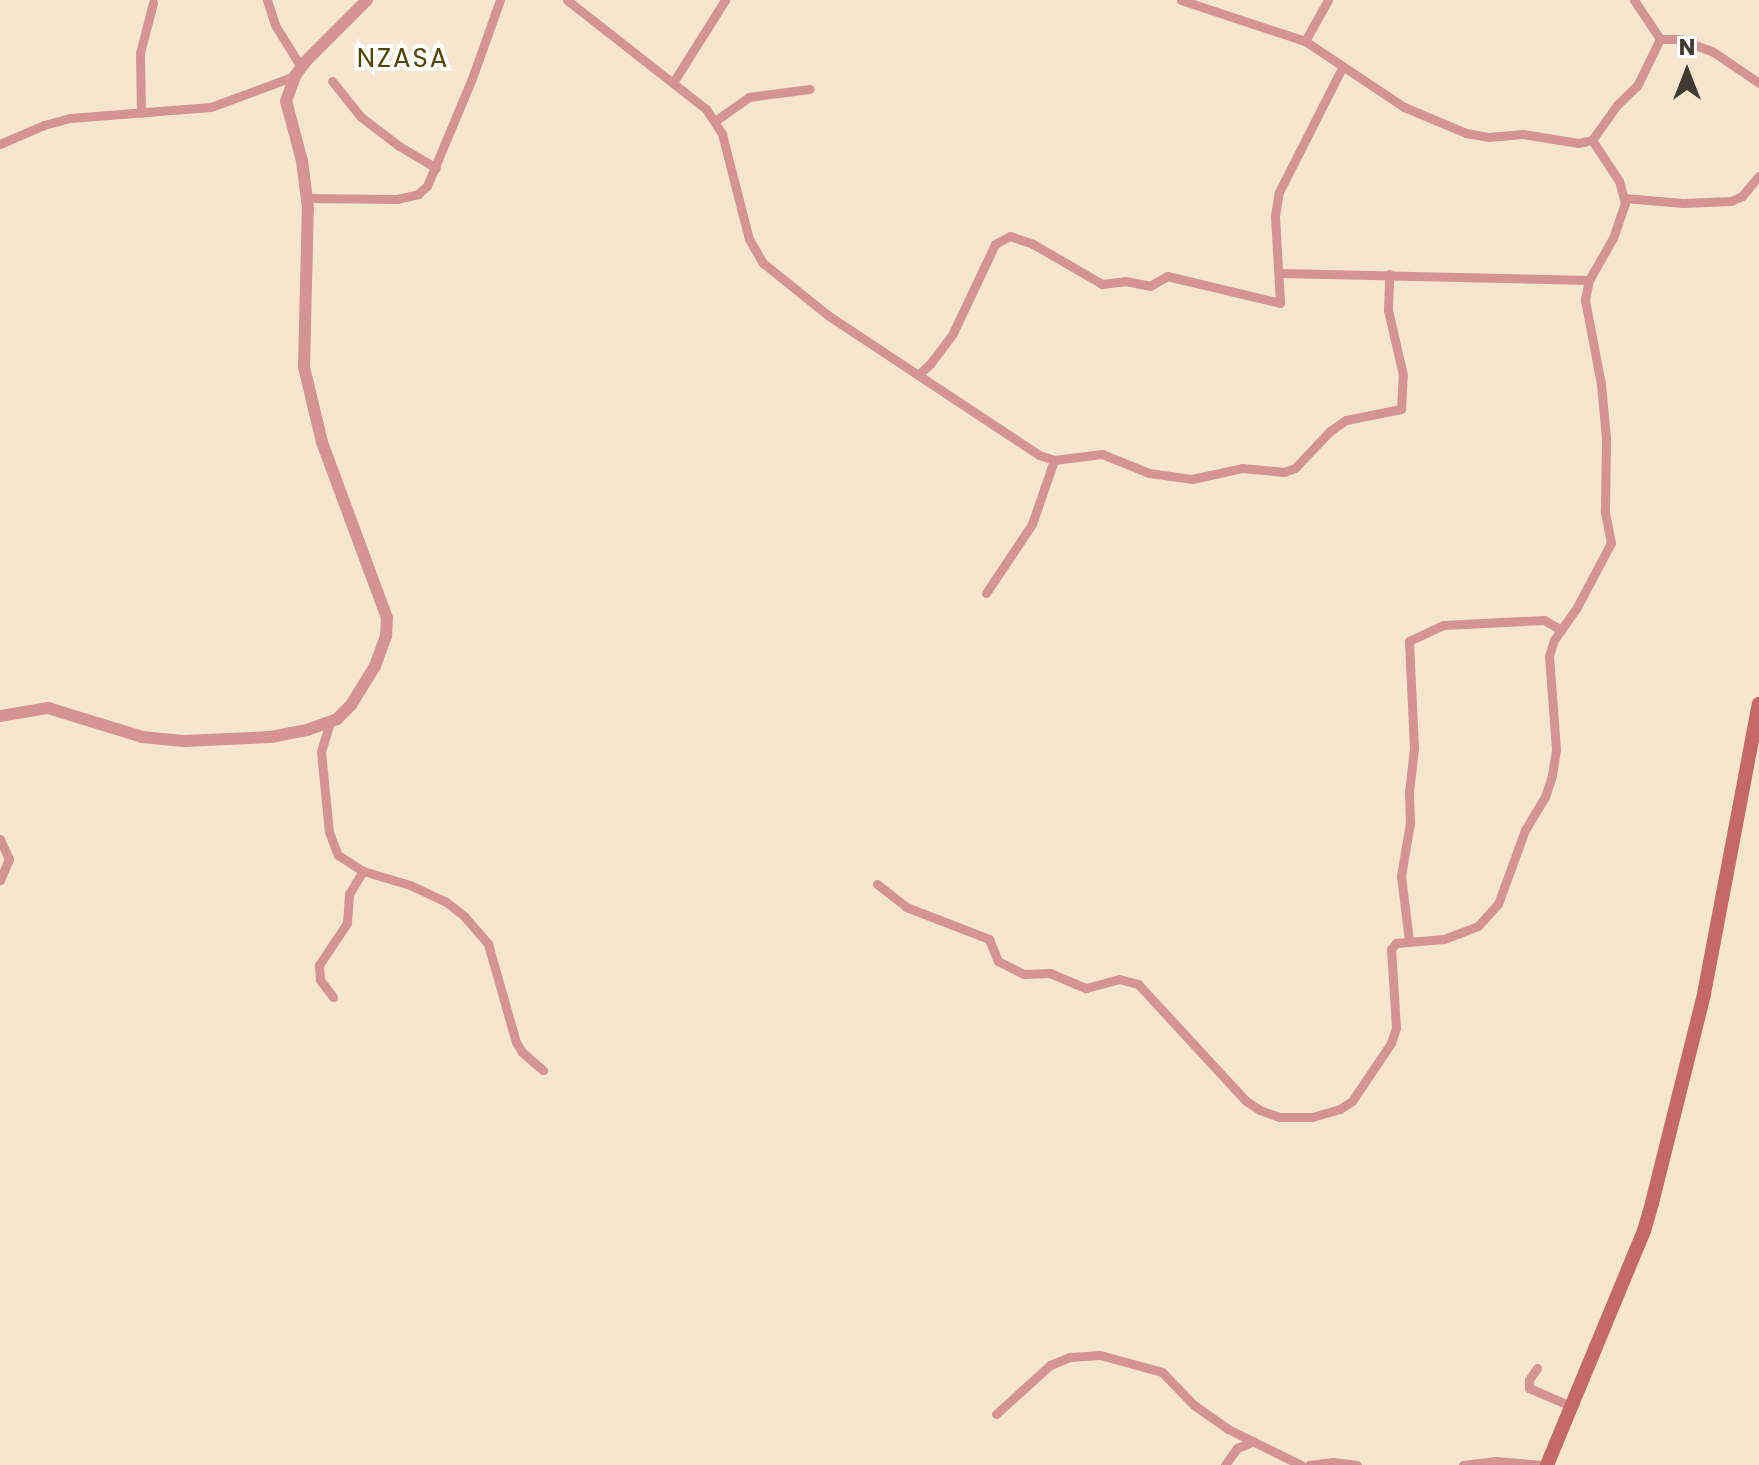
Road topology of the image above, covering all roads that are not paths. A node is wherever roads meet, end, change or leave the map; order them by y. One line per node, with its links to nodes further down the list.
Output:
1 (267, 0): 13 (street)
2 (367, 0): 13 (street)
3 (500, 0): 22 (street)
4 (567, 0): 15 (street)
5 (725, 0): 15 (street)
6 (1181, 0): 11 (street)
7 (1328, 0): 11 (street)
8 (1634, 0): 10 (street)
9 (153, 3): 18 (street)
10 (1660, 39): 16 (street); 20 (street)
11 (1305, 41): 12 (street)
12 (1343, 66): 20 (street); 26 (street)
13 (298, 71): 18 (street); 24 (street)
14 (332, 81): 22 (street)
15 (674, 81): 19 (street)
16 (1759, 83)
17 (809, 89): 19 (street)
18 (141, 113): 21 (street)
19 (715, 121): 29 (street)
20 (1592, 140): 25 (street)
21 (0, 144)
22 (436, 168): 24 (street)
23 (1759, 176): 25 (street)
24 (307, 198): 35 (street)
25 (1624, 198): 28 (street)
26 (1280, 273): 27 (street); 29 (street)
27 (1389, 274): 28 (street); 30 (street)
28 (1589, 280): 32 (street)
29 (918, 375): 30 (street)
30 (1054, 460): 31 (street)
31 (986, 593)
32 (1561, 630): 41 (street); 41 (street)
33 (1759, 704): 36 (main road)
34 (0, 716): 35 (street)
35 (330, 722): 38 (street)
36 (1754, 757): 45 (main road)
37 (0, 839): 39 (street)
38 (363, 871): 42 (street); 43 (street)
39 (0, 880)
40 (877, 884): 41 (street)
41 (1409, 941)
42 (333, 997)
43 (543, 1070)
44 (1537, 1368): 45 (street)
45 (1571, 1406): 53 (main road)
46 (996, 1414): 47 (street)
47 (1254, 1441): 48 (street); 49 (street)
48 (1225, 1465)
49 (1301, 1465)
50 (1309, 1465): 51 (street)
51 (1357, 1465)
52 (1463, 1465): 53 (street)
53 (1544, 1465)

